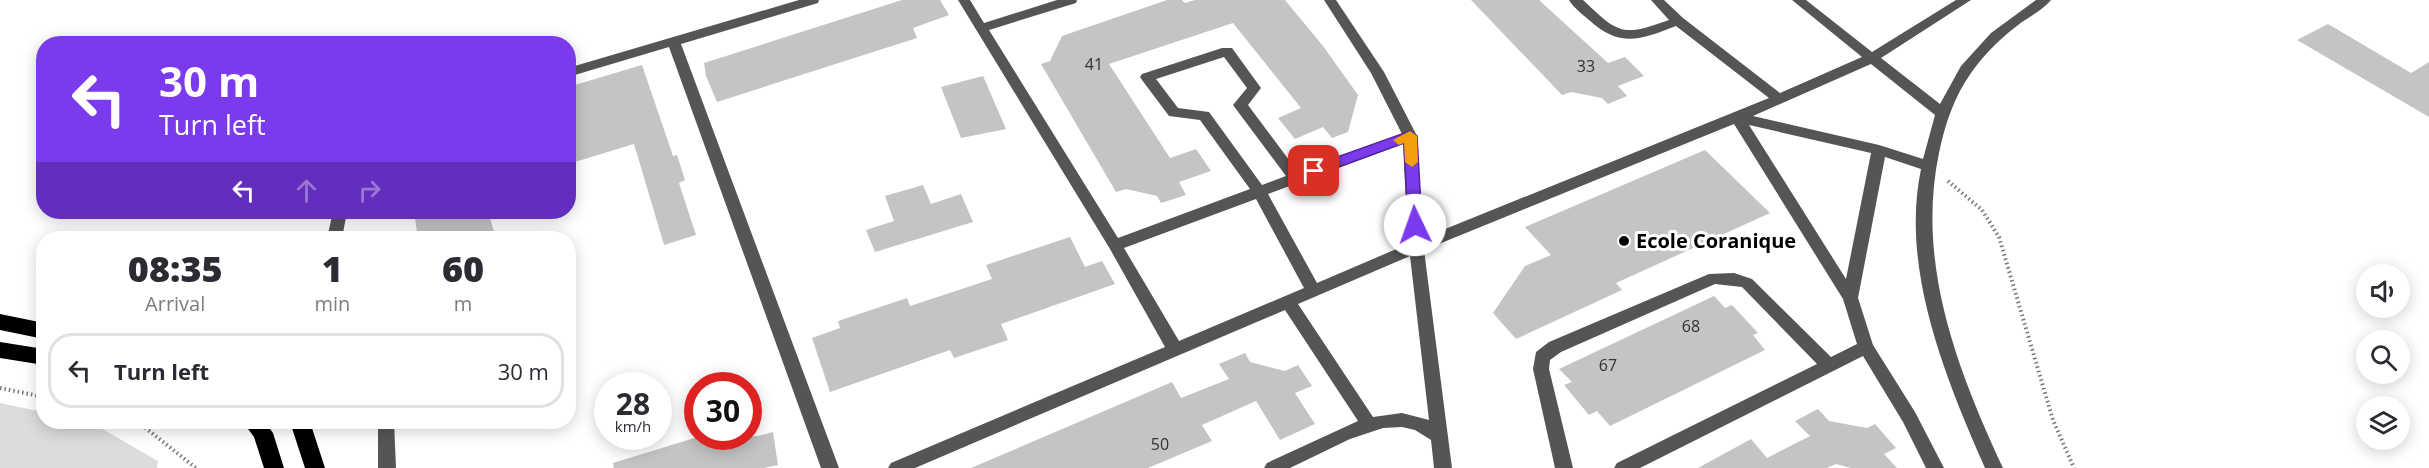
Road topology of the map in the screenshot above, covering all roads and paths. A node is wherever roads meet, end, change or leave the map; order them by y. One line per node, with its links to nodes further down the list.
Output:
1 (813, 0): 12 (street)
2 (964, 0): 11 (street)
3 (1071, 0): 11 (street)
4 (1330, 0): 18 (street)
5 (1575, 0): 10 (street)
6 (1657, 0): 10 (street)
7 (1798, 0): 13 (street)
8 (1965, 0): 13 (street)
9 (2045, 0): 16 (street)
10 (1678, 21): 15 (street)
11 (981, 28): 23 (street)
12 (673, 41): 14 (street); 47 (street)
13 (1872, 58): 15 (street); 16 (street)
14 (576, 71)
15 (1779, 98): 17 (street)
16 (1942, 114): 20 (street)
17 (1737, 117): 19 (street); 24 (street); 26 (street)
18 (1410, 136): 21 (street); 24 (street)
19 (1879, 150): 20 (street); 26 (street)
20 (1927, 166): 54 (street); 55 (path)
21 (1294, 178): 22 (street); 22 (street)
22 (1259, 191): 23 (street); 25 (street)
23 (1115, 245): 32 (street)
24 (1416, 247): 25 (street); 42 (street)
25 (1314, 292): 27 (street)
26 (1850, 298): 30 (street)
27 (1288, 303): 32 (street); 37 (street)
28 (0, 322): 29 (highway)
29 (36, 329)
30 (1866, 348): 34 (street); 53 (street)
31 (0, 350): 33 (highway)
32 (1176, 351): 48 (street)
33 (36, 356)
34 (1828, 365): 51 (street); 52 (street)
35 (0, 388): 36 (path)
36 (36, 395)
37 (1369, 424): 42 (street); 49 (street)
38 (147, 429): 43 (path)
39 (260, 429): 44 (highway)
40 (302, 429): 45 (highway)
41 (386, 429): 46 (street)
42 (1438, 435): 50 (street)
43 (196, 468)
44 (274, 468)
45 (315, 468)
46 (387, 468)
47 (830, 468)
48 (897, 468)
49 (1273, 468)
50 (1443, 468)
51 (1564, 468)
52 (1623, 468)
53 (1935, 468)
54 (1994, 468)
55 (2074, 468)

